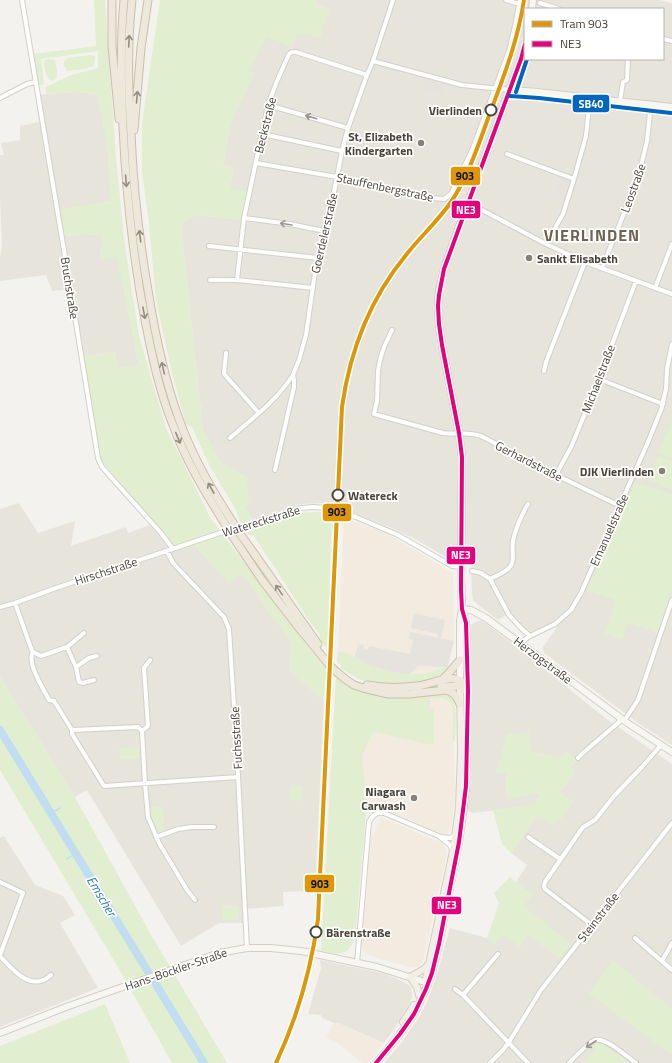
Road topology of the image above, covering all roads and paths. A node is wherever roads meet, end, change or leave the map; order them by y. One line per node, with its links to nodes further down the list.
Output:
1 (22, 0): 15 (street, Bruchstraße)
2 (112, 0): 26 (highway)
3 (124, 0): 26 (highway)
4 (132, 0): 27 (highway, one-way to 4)
5 (148, 0): 27 (highway, one-way to 5)
6 (393, 0): 13 (street, Goerdelerstraße)
7 (506, 0): 8 (street)
8 (520, 2): 16 (street, Stauffenbergstraße)
9 (541, 2): 10 (street)
10 (556, 8)
11 (524, 48): 17 (main road)
12 (628, 60): 20 (street)
13 (373, 61): 14 (street, Goerdelerstraße); 16 (street)
14 (367, 75): 22 (street, Beckstraße); 24 (street, Goerdelerstraße)
15 (35, 82): 18 (street); 65 (street, Bruchstraße)
16 (495, 89): 17 (street); 31 (street, Stauffenbergstraße)
17 (510, 90): 19 (main road); 33 (main road)
18 (0, 98)
19 (590, 98): 20 (main road); 32 (street)
20 (620, 101): 21 (main road)
21 (651, 104): 23 (main road); 42 (street, Leostraße)
22 (268, 105): 24 (street, one-way to 22); 25 (street, Beckstraße)
23 (672, 107)
24 (348, 128): 28 (street, Goerdelerstraße)
25 (262, 134): 28 (street); 30 (street, Beckstraße)
26 (123, 142): 63 (highway, one-way to 63)
27 (132, 150): 63 (highway, one-way to 27)
28 (342, 151): 31 (street, Goerdelerstraße)
29 (507, 154): 32 (street)
30 (256, 163): 31 (street, Stauffenbergstraße); 34 (street, Beckstraße)
31 (337, 177): 35 (street, Goerdelerstraße)
32 (574, 179): 36 (street)
33 (467, 202): 36 (street); 57 (main road)
34 (244, 218): 35 (street, one-way to 34); 39 (street, Beckstraße)
35 (324, 231): 40 (street, Goerdelerstraße)
36 (546, 244): 41 (street)
37 (672, 244): 47 (street)
38 (209, 246): 39 (street)
39 (240, 250): 40 (street); 44 (street, Beckstraße)
40 (318, 258): 46 (street, Goerdelerstraße)
41 (585, 262): 42 (street); 52 (street)
42 (602, 268): 45 (street)
43 (210, 280): 44 (street)
44 (236, 280): 46 (street)
45 (636, 281): 47 (street); 54 (street, Michaelstraße)
46 (313, 288): 53 (street, Goerdelerstraße)
47 (655, 288): 48 (street)
48 (672, 294)
49 (392, 330): 57 (street, Gerhardstraße)
50 (672, 344): 55 (street, Emanuelstraße)
51 (226, 353): 56 (street)
52 (544, 371)
53 (293, 375): 56 (street); 59 (street, Goerdelerstraße)
54 (599, 379): 55 (street); 60 (street, Michaelstraße)
55 (663, 404): 62 (street, Emanuelstraße)
56 (259, 413): 58 (street)
57 (459, 434): 60 (street, Gerhardstraße); 67 (main road)
58 (230, 438)
59 (275, 470)
60 (556, 475): 62 (street, Gerhardstraße)
61 (528, 504): 69 (street)
62 (620, 506): 75 (street, Emanuelstraße)
63 (228, 523): 80 (highway, one-way to 63, bridge); 80 (highway, bridge)
64 (214, 536): 65 (street, Hirschstraße); 67 (street, Watereckstraße)
65 (173, 549): 66 (street, Hirschstraße)
66 (167, 551): 71 (street, Hirschstraße); 96 (street, Fuchsstraße)
67 (461, 567): 73 (main road)
68 (472, 571): 69 (street)
69 (490, 579): 75 (street)
70 (672, 600): 90 (street)
71 (16, 603): 72 (street, Hirschstraße); 78 (street)
72 (0, 607)
73 (462, 609): 76 (main road, Herzogstraße); 82 (main road); 87 (main road)
74 (84, 633): 77 (street)
75 (530, 636): 76 (street, Emanuelstraße)
76 (520, 643): 90 (main road, Herzogstraße)
77 (67, 647): 78 (street); 83 (street)
78 (33, 652): 91 (street)
79 (97, 656): 83 (street)
80 (325, 657): 84 (highway)
81 (150, 660): 92 (street)
82 (460, 660): 86 (highway); 87 (main road)
83 (76, 667): 85 (street)
84 (339, 672): 86 (highway); 88 (highway)
85 (94, 680)
86 (441, 680): 87 (highway)
87 (463, 684): 88 (highway); 89 (main road); 97 (main road); 97 (main road)
88 (371, 690): 89 (highway)
89 (460, 704): 101 (main road)
90 (623, 720): 93 (main road, Herzogstraße); 95 (street)
91 (72, 730): 92 (street); 98 (street)
92 (142, 731): 98 (street)
93 (661, 745): 94 (main road, Herzogstraße); 106 (street)
94 (672, 752)
95 (578, 758)
96 (238, 777): 98 (street); 112 (street, Fuchsstraße)
97 (466, 781): 121 (main road)
98 (145, 783): 103 (street)
99 (672, 823): 109 (street, Steinstraße)
100 (214, 827): 103 (street)
101 (456, 833): 102 (street); 105 (main road)
102 (440, 836): 105 (street); 117 (street)
103 (156, 837): 108 (street)
104 (528, 837): 106 (street)
105 (453, 851): 116 (main road)
106 (560, 859): 109 (street)
107 (0, 882): 114 (street)
108 (195, 900)
109 (592, 925): 126 (street, Steinstraße)
110 (635, 938): 115 (street)
111 (672, 943): 115 (street)
112 (247, 948): 117 (main road, Hans-Böckler-Straße); 125 (main road, Hans-Böckler-Straße)
113 (498, 954): 124 (street)
114 (0, 956): 119 (street)
115 (662, 961): 118 (street)
116 (429, 962): 120 (main road); 121 (main road)
117 (357, 963): 120 (main road, Hans-Böckler-Straße)
118 (672, 970)
119 (51, 975)
120 (410, 977): 121 (main road, Hans-Böckler-Straße); 123 (main road)
121 (426, 982): 123 (main road); 127 (main road)
122 (455, 989): 124 (street)
123 (419, 995): 127 (main road)
124 (463, 995): 126 (street)
125 (0, 1033)
126 (509, 1042): 128 (street, Steinstraße); 129 (street)
127 (378, 1061)
128 (490, 1063)
129 (528, 1063)
130 (569, 1063): 131 (street, one-way to 130)
131 (636, 1063)

